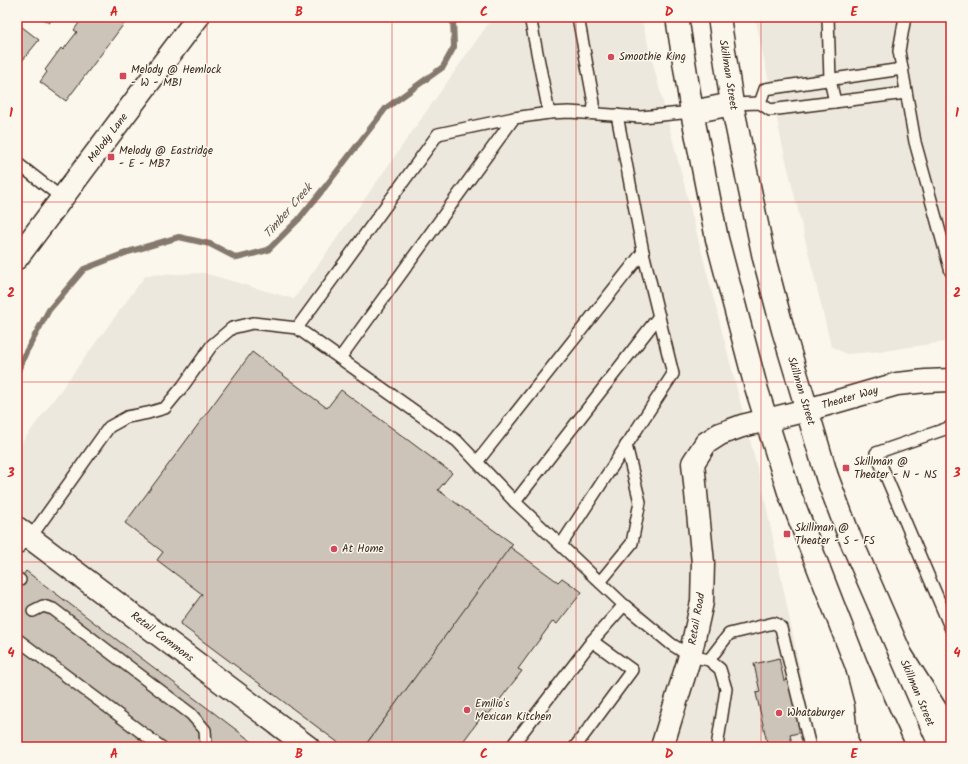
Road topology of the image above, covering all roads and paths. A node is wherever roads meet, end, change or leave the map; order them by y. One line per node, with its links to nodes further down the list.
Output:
1 (198, 17): 20 (main road, Melody Lane)
2 (530, 17): 15 (lane)
3 (578, 17): 16 (lane)
4 (677, 17): 14 (main road)
5 (719, 17): 13 (main road, Skillman Street)
6 (828, 17): 9 (lane)
7 (905, 17): 8 (lane)
8 (902, 69): 9 (lane); 10 (lane)
9 (830, 80): 11 (lane); 12 (lane)
10 (906, 93): 11 (lane); 23 (lane)
11 (834, 102): 12 (lane)
12 (760, 103): 13 (lane)
13 (732, 104): 14 (main road); 28 (main road, Skillman Street)
14 (692, 112): 17 (lane); 29 (main road)
15 (549, 113): 16 (lane); 18 (lane)
16 (594, 113): 17 (lane)
17 (617, 115): 21 (lane)
18 (514, 118): 25 (lane); 26 (lane)
19 (17, 163): 20 (lane)
20 (62, 198): 22 (main road, Melody Lane)
21 (643, 252): 24 (lane); 32 (lane)
22 (17, 258)
23 (951, 272)
24 (659, 316): 31 (lane); 34 (lane)
25 (297, 328): 26 (lane); 35 (lane)
26 (340, 358): 32 (lane)
27 (951, 380): 28 (main road, Theater Way)
28 (807, 410): 29 (main road, Theater Way); 43 (main road, Skillman Street)
29 (766, 420): 33 (main road, Theater Way); 45 (main road)
30 (951, 427): 40 (lane)
31 (626, 445): 36 (lane); 37 (lane)
32 (477, 462): 34 (lane)
33 (693, 463): 44 (main road, Retail Road)
34 (515, 502): 36 (lane)
35 (21, 538): 49 (main road, Retail Commons)
36 (561, 545): 37 (lane)
37 (600, 582): 38 (lane)
38 (624, 605): 42 (lane); 44 (lane)
39 (34, 611): 47 (lane)
40 (951, 629)
41 (17, 639): 48 (lane)
42 (592, 641): 50 (lane); 51 (lane)
43 (900, 653): 46 (main road); 57 (main road, Skillman Street)
44 (700, 658): 52 (main road, Retail Road); 53 (lane); 54 (lane)
45 (857, 666): 55 (main road); 56 (main road)
46 (951, 734)
47 (206, 746)
48 (161, 747)
49 (308, 747)
50 (511, 747)
51 (575, 747)
52 (662, 747)
53 (717, 747)
54 (810, 747)
55 (871, 747)
56 (893, 747)
57 (941, 747)

